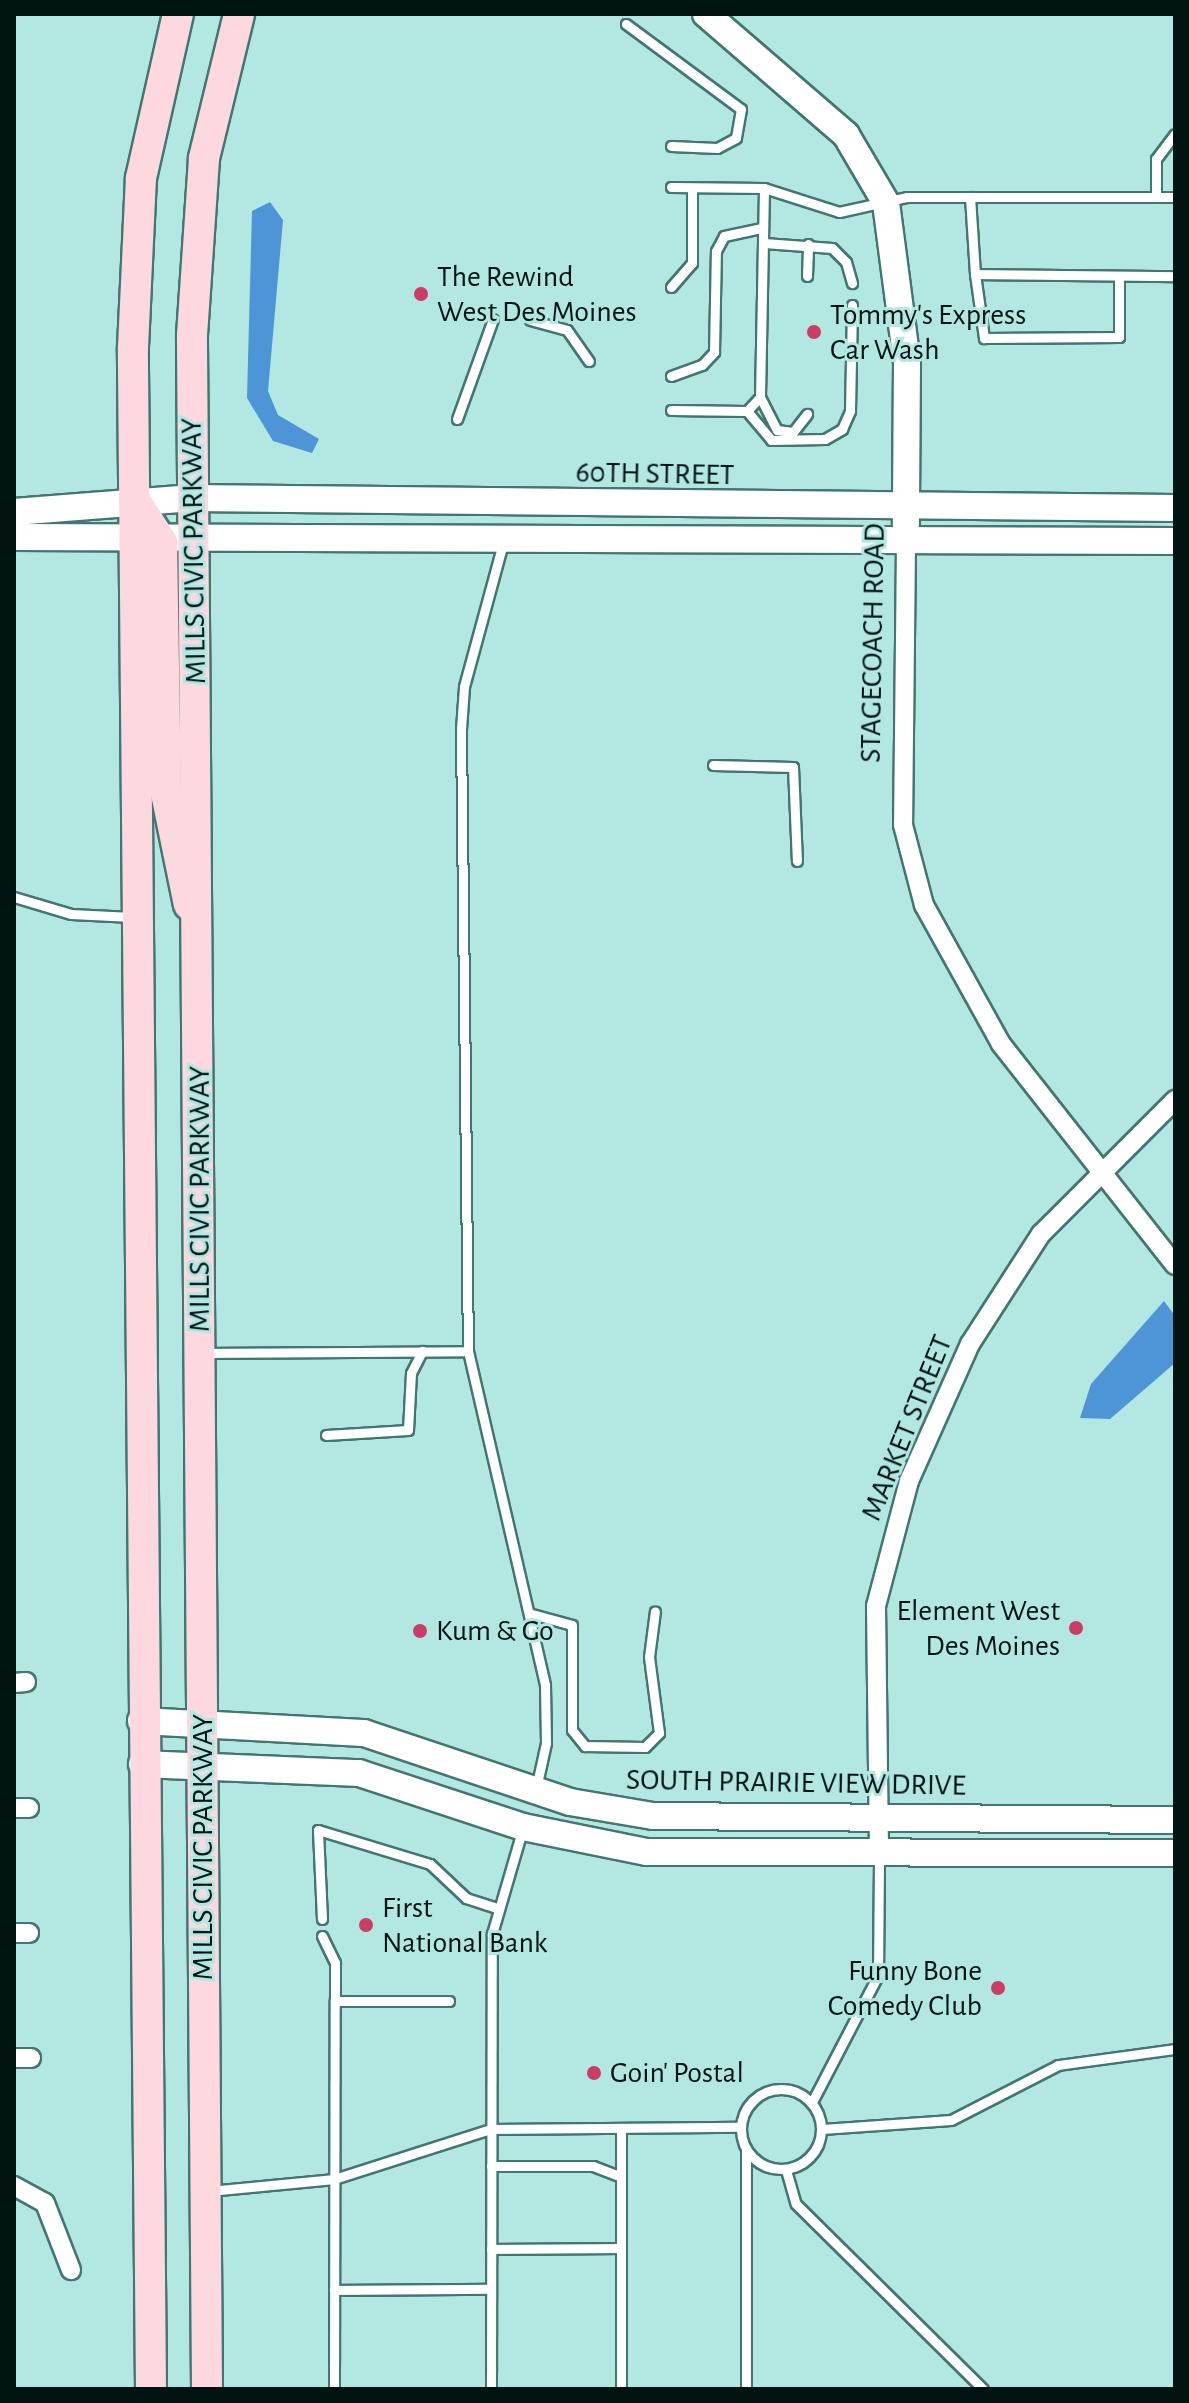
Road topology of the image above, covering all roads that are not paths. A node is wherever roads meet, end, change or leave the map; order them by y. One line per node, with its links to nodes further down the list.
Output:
1 (178, 14): 34 (main road, MILLS CIVIC PARKWAY)
2 (239, 14): 33 (main road, MILLS CIVIC PARKWAY)
3 (706, 14): 13 (street, STAGECOACH ROAD)
4 (626, 24): 6 (lane)
5 (1175, 134): 11 (lane)
6 (671, 146)
7 (671, 187): 8 (lane)
8 (692, 188): 9 (lane); 22 (lane)
9 (764, 188): 13 (lane); 14 (lane)
10 (970, 197): 11 (lane); 13 (lane); 17 (lane)
11 (1156, 197): 12 (lane)
12 (1175, 197)
13 (886, 203): 36 (street, STAGECOACH ROAD)
14 (763, 228): 15 (lane); 27 (lane)
15 (764, 243): 16 (lane); 28 (lane)
16 (808, 244): 18 (lane); 21 (lane)
17 (975, 274): 19 (lane); 19 (lane)
18 (807, 276)
19 (1119, 276): 20 (lane)
20 (1175, 276)
21 (852, 283)
22 (671, 287)
23 (852, 305): 30 (lane)
24 (493, 319): 32 (lane)
25 (530, 320): 26 (lane)
26 (589, 361)
27 (671, 376)
28 (760, 397): 30 (lane); 31 (lane)
29 (671, 410): 30 (lane)
30 (747, 411)
31 (807, 414)
32 (457, 419)
33 (192, 498): 34 (street, 60TH STREET); 36 (street, 60TH STREET); 41 (main road, MILLS CIVIC PARKWAY)
34 (134, 499): 37 (street, 60TH STREET); 40 (main road)
35 (1175, 508): 36 (street, 60TH STREET)
36 (906, 509): 43 (street, STAGECOACH ROAD)
37 (14, 512)
38 (14, 537): 40 (street)
39 (1175, 541): 43 (street)
40 (148, 542): 41 (street); 47 (main road, MILLS CIVIC PARKWAY); 48 (main road)
41 (193, 542): 42 (street); 48 (main road, MILLS CIVIC PARKWAY)
42 (503, 543): 43 (street); 53 (lane)
43 (906, 544): 50 (street, STAGECOACH ROAD)
44 (713, 765): 45 (lane)
45 (797, 861)
46 (14, 897): 47 (lane)
47 (139, 917): 58 (main road, MILLS CIVIC PARKWAY)
48 (198, 928): 54 (main road, MILLS CIVIC PARKWAY)
49 (1175, 1100): 50 (street, MARKET STREET)
50 (1103, 1170): 51 (street, STAGECOACH ROAD); 63 (street, MARKET STREET)
51 (1175, 1265)
52 (422, 1351): 53 (lane); 54 (lane); 55 (lane)
53 (468, 1351): 57 (lane)
54 (200, 1353): 59 (main road, MILLS CIVIC PARKWAY)
55 (326, 1435)
56 (655, 1611): 57 (lane)
57 (532, 1614): 62 (lane)
58 (141, 1721): 59 (street, SOUTH PRAIRIE VIEW DRIVE); 60 (main road, MILLS CIVIC PARKWAY)
59 (202, 1723): 61 (main road, MILLS CIVIC PARKWAY); 62 (street, SOUTH PRAIRIE VIEW DRIVE)
60 (142, 1764): 61 (street); 91 (main road, MILLS CIVIC PARKWAY)
61 (203, 1764): 65 (street); 85 (main road, MILLS CIVIC PARKWAY)
62 (535, 1791): 63 (street, SOUTH PRAIRIE VIEW DRIVE)
63 (878, 1816): 64 (street, SOUTH PRAIRIE VIEW DRIVE); 66 (street, MARKET STREET)
64 (1175, 1820)
65 (523, 1827): 66 (street); 68 (lane)
66 (879, 1851): 67 (street); 74 (lane)
67 (1175, 1853)
68 (496, 1908): 69 (lane); 77 (lane)
69 (322, 1919)
70 (322, 1936): 71 (lane)
71 (335, 2001): 72 (lane); 83 (lane)
72 (449, 2001)
73 (1175, 2049): 78 (lane)
74 (812, 2102): 75 (lane); 78 (lane)
75 (741, 2127): 76 (lane); 79 (lane)
76 (621, 2128): 77 (lane); 82 (lane)
77 (491, 2129): 80 (lane); 83 (lane)
78 (822, 2129): 81 (lane)
79 (746, 2149): 81 (lane); 96 (lane)
80 (491, 2166): 82 (lane); 87 (lane)
81 (786, 2170): 97 (lane)
82 (621, 2177): 86 (lane)
83 (334, 2179): 85 (lane); 90 (lane)
84 (14, 2186): 88 (street)
85 (205, 2191): 92 (main road, MILLS CIVIC PARKWAY)
86 (621, 2248): 87 (lane); 95 (lane)
87 (491, 2249): 89 (lane)
88 (71, 2270)
89 (491, 2289): 90 (lane); 94 (lane)
90 (334, 2290): 93 (lane)
91 (151, 2389)
92 (207, 2389)
93 (334, 2389)
94 (491, 2389)
95 (621, 2389)
96 (746, 2389)
97 (983, 2389)

